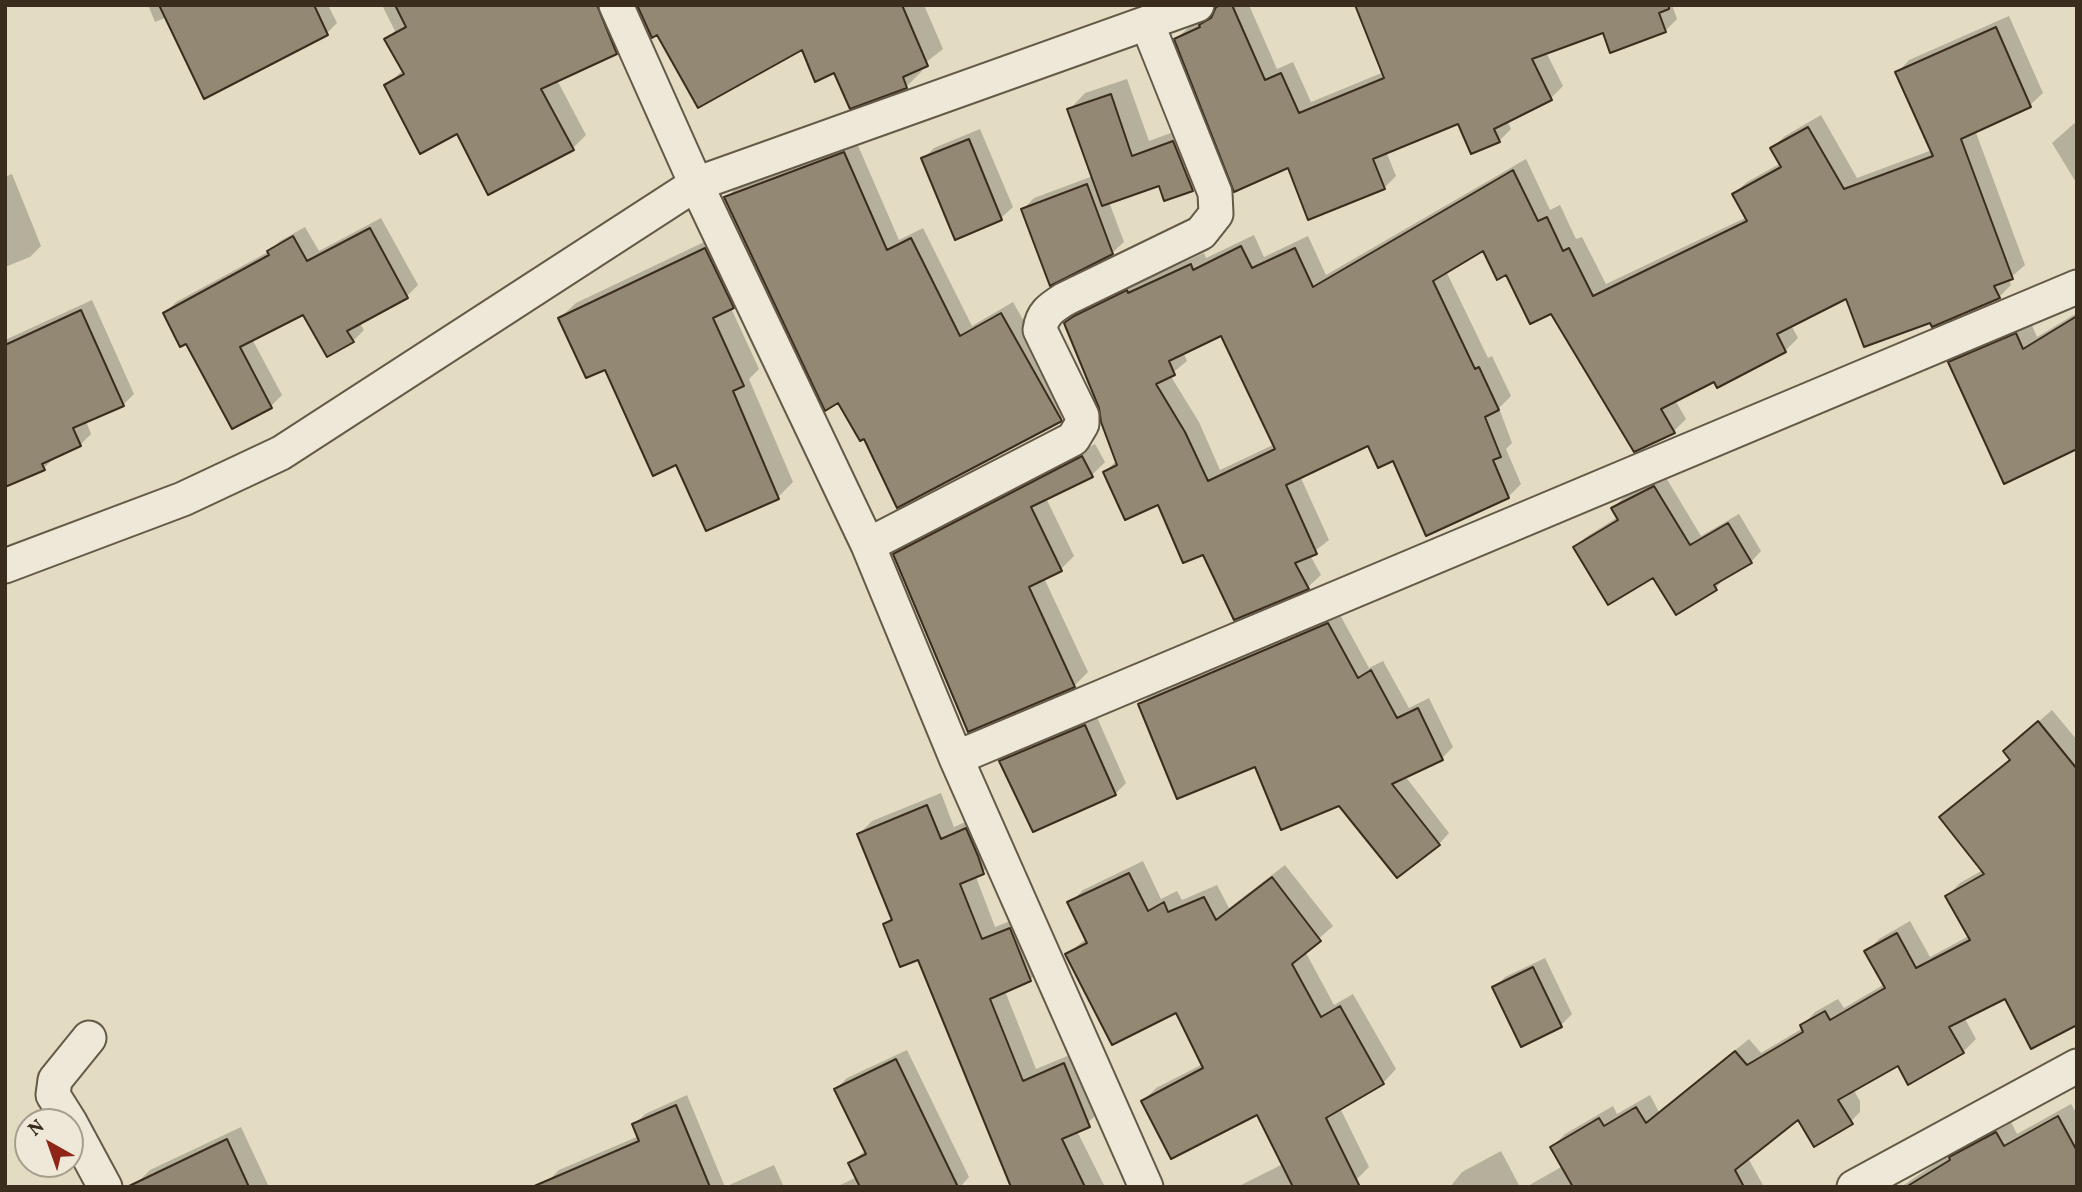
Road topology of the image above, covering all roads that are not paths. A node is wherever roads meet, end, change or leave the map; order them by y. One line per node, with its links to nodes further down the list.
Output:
1 (616, 5): 4 (street)
2 (1197, 5): 3 (street)
3 (1147, 23): 4 (street); 6 (street)
4 (696, 184): 6 (street); 7 (street)
5 (2077, 287): 8 (street)
6 (868, 545): 8 (street)
7 (5, 566)
8 (956, 758): 14 (street)
9 (89, 1038): 11 (street)
10 (2077, 1066): 15 (street)
11 (61, 1108)
12 (84, 1148): 13 (street)
13 (105, 1187)
14 (1146, 1187)
15 (1854, 1187)

